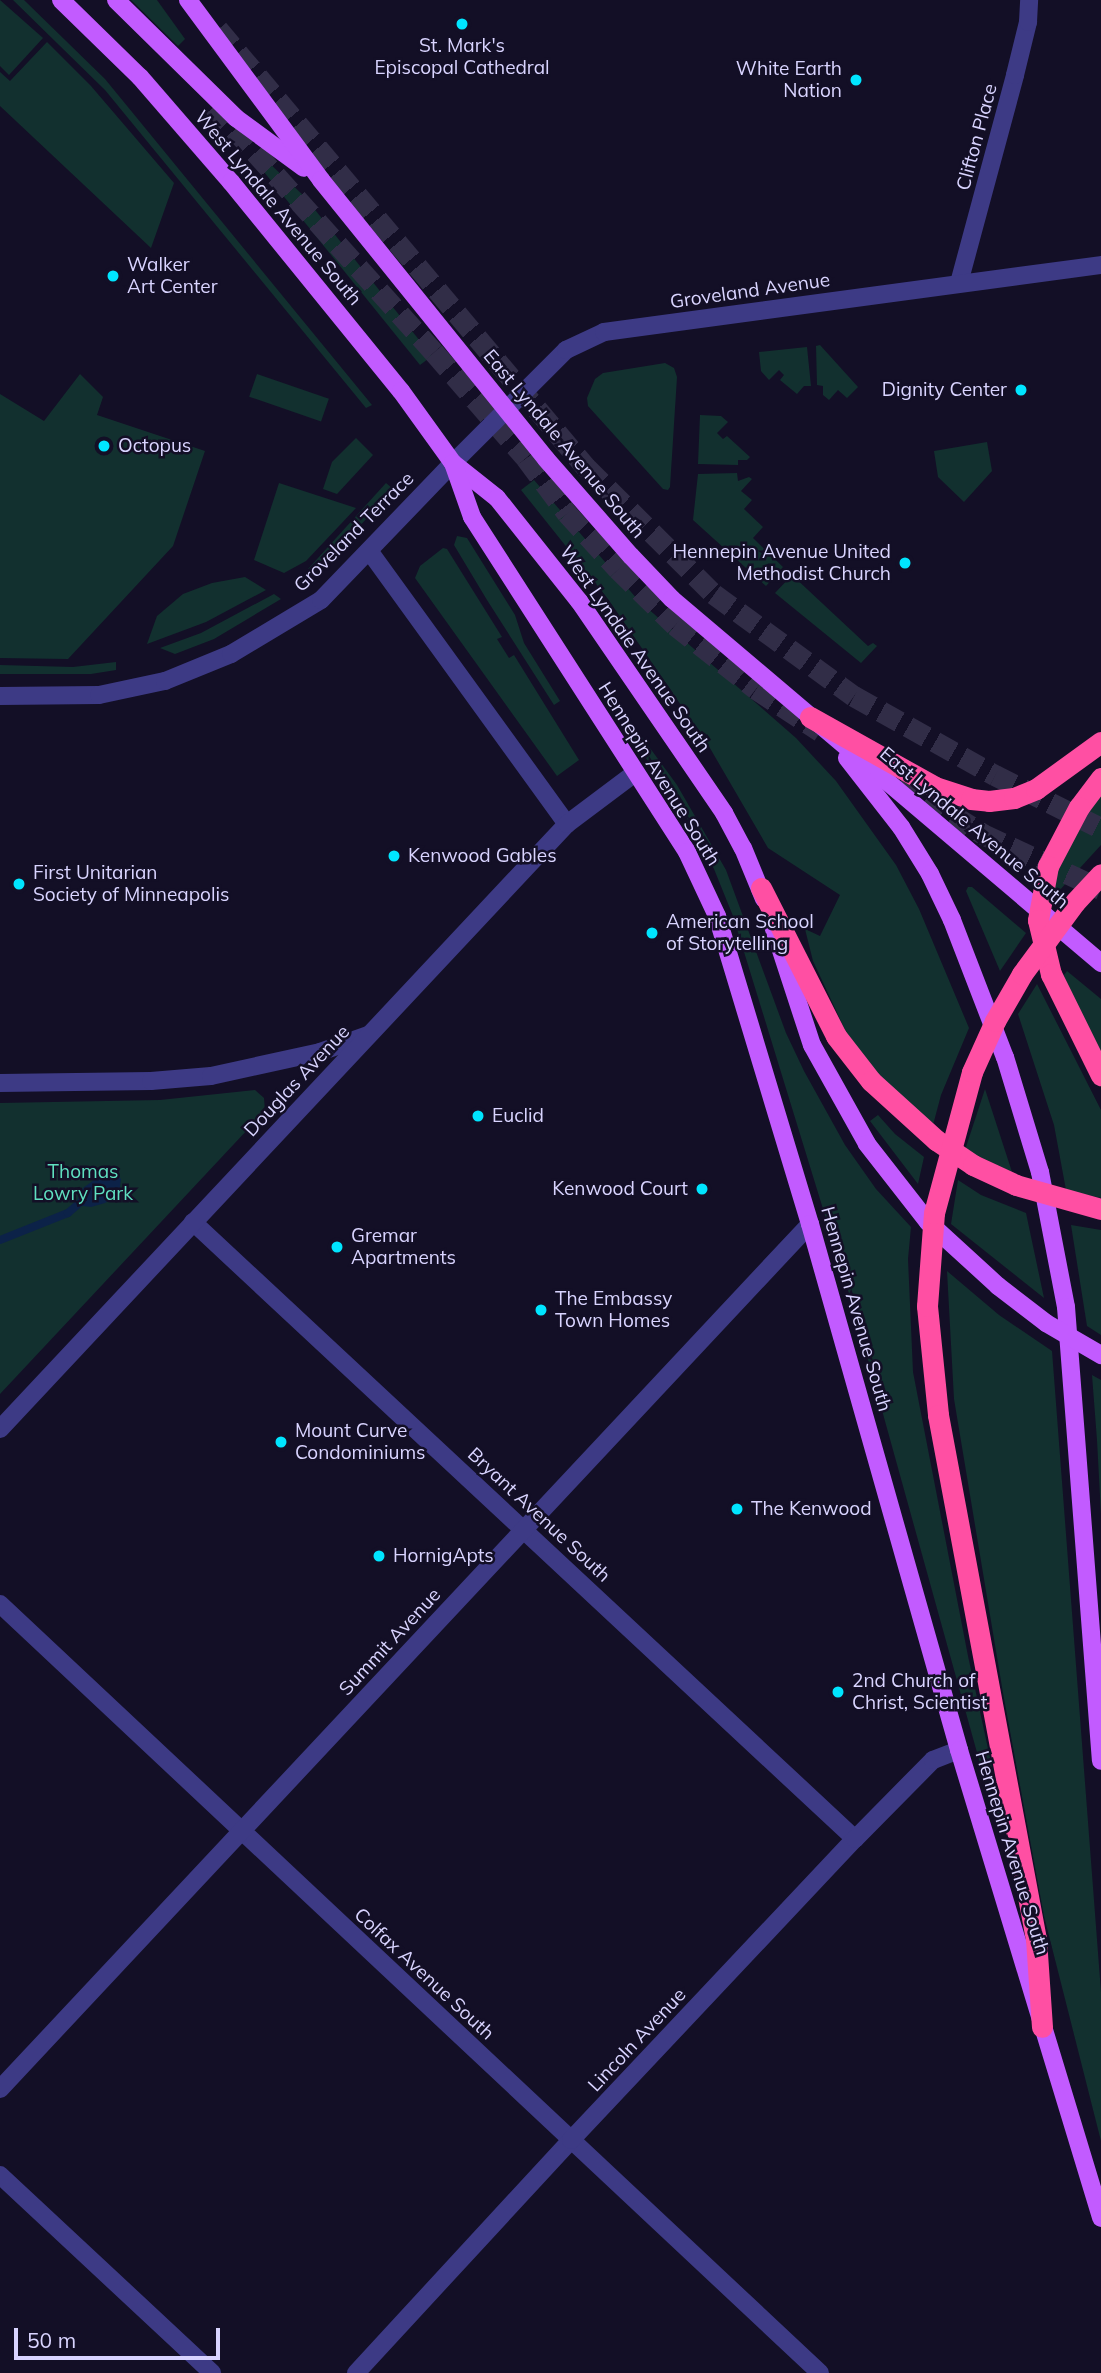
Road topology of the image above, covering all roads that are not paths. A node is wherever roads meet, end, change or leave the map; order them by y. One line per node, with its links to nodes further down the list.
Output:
1 (61, 0): 9 (main road, West Lyndale Avenue South)
2 (116, 0): 5 (main road)
3 (188, 0): 5 (main road, East Lyndale Avenue South)
4 (1028, 0): 7 (street, Clifton Place)
5 (321, 180): 8 (main road, East Lyndale Avenue South)
6 (1101, 265): 7 (street, Groveland Avenue)
7 (959, 282): 8 (street, Groveland Avenue)
8 (506, 409): 9 (street, Groveland Avenue); 12 (main road, East Lyndale Avenue South)
9 (453, 463): 10 (street, Groveland Terrace); 14 (main road, Hennepin Avenue South); 18 (main road, West Lyndale Avenue South)
10 (370, 552): 11 (street, Groveland Terrace); 16 (street)
11 (0, 696)
12 (810, 717): 13 (highway); 19 (main road, East Lyndale Avenue South); 32 (main road)
13 (1101, 742)
14 (635, 773): 16 (street, Douglas Avenue); 26 (main road, Hennepin Avenue South)
15 (1101, 778): 19 (highway)
16 (567, 824): 21 (street, Douglas Avenue)
17 (1101, 874): 35 (highway, bridge)
18 (761, 888): 24 (highway, bridge); 27 (main road, West Lyndale Avenue South, bridge)
19 (1038, 910): 20 (main road, East Lyndale Avenue South); 22 (highway)
20 (1101, 962)
21 (368, 1035): 23 (street); 25 (street, Douglas Avenue)
22 (1101, 1075)
23 (0, 1083)
24 (1101, 1209)
25 (193, 1223): 28 (street, Douglas Avenue); 29 (street, Bryant Avenue South)
26 (810, 1224): 29 (street, Summit Avenue); 31 (main road, Hennepin Avenue South)
27 (1101, 1355)
28 (0, 1429)
29 (524, 1530): 33 (street, Summit Avenue); 34 (street, Bryant Avenue South)
30 (0, 1604): 33 (street, Colfax Avenue South)
31 (959, 1750): 34 (street, Lincoln Avenue); 35 (main road, Hennepin Avenue South)
32 (1101, 1761)
33 (242, 1831): 36 (street, Summit Avenue); 37 (street, Colfax Avenue South)
34 (855, 1839): 37 (street, Lincoln Avenue)
35 (1042, 2026): 39 (main road, Hennepin Avenue South)
36 (0, 2089)
37 (571, 2140): 41 (street, Lincoln Avenue); 42 (street, Colfax Avenue South)
38 (0, 2175): 40 (street)
39 (1101, 2218)
40 (212, 2373)
41 (356, 2373)
42 (820, 2373)

